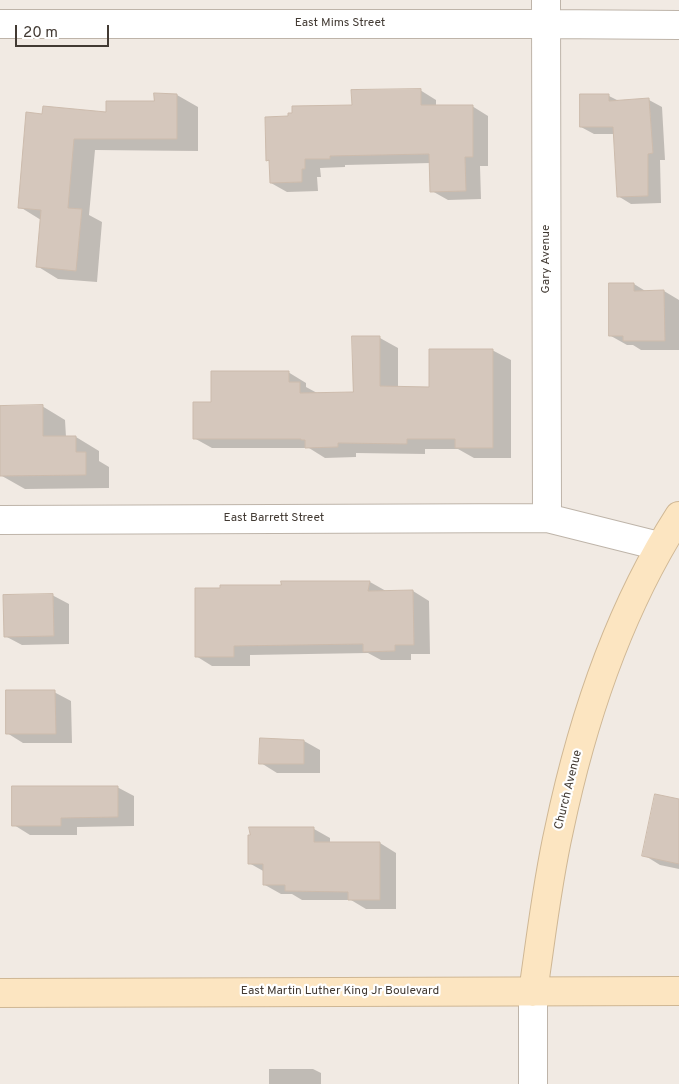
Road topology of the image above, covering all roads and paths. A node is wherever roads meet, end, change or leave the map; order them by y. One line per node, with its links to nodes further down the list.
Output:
1 (546, 12): 2 (street, East Mims Street); 3 (street, East Mims Street); 5 (street, Gary Avenue)
2 (0, 24)
3 (679, 25)
4 (679, 516): 7 (main road, Church Avenue)
5 (547, 518): 6 (street, East Barrett Street); 7 (street, East Barrett Street)
6 (0, 520)
7 (660, 546): 9 (main road, Church Avenue)
8 (679, 991): 9 (main road, East Martin Luther King Jr Boulevard)
9 (533, 992): 10 (main road, East Martin Luther King Jr Boulevard); 11 (street, Church Avenue)
10 (0, 993)
11 (533, 1084)

